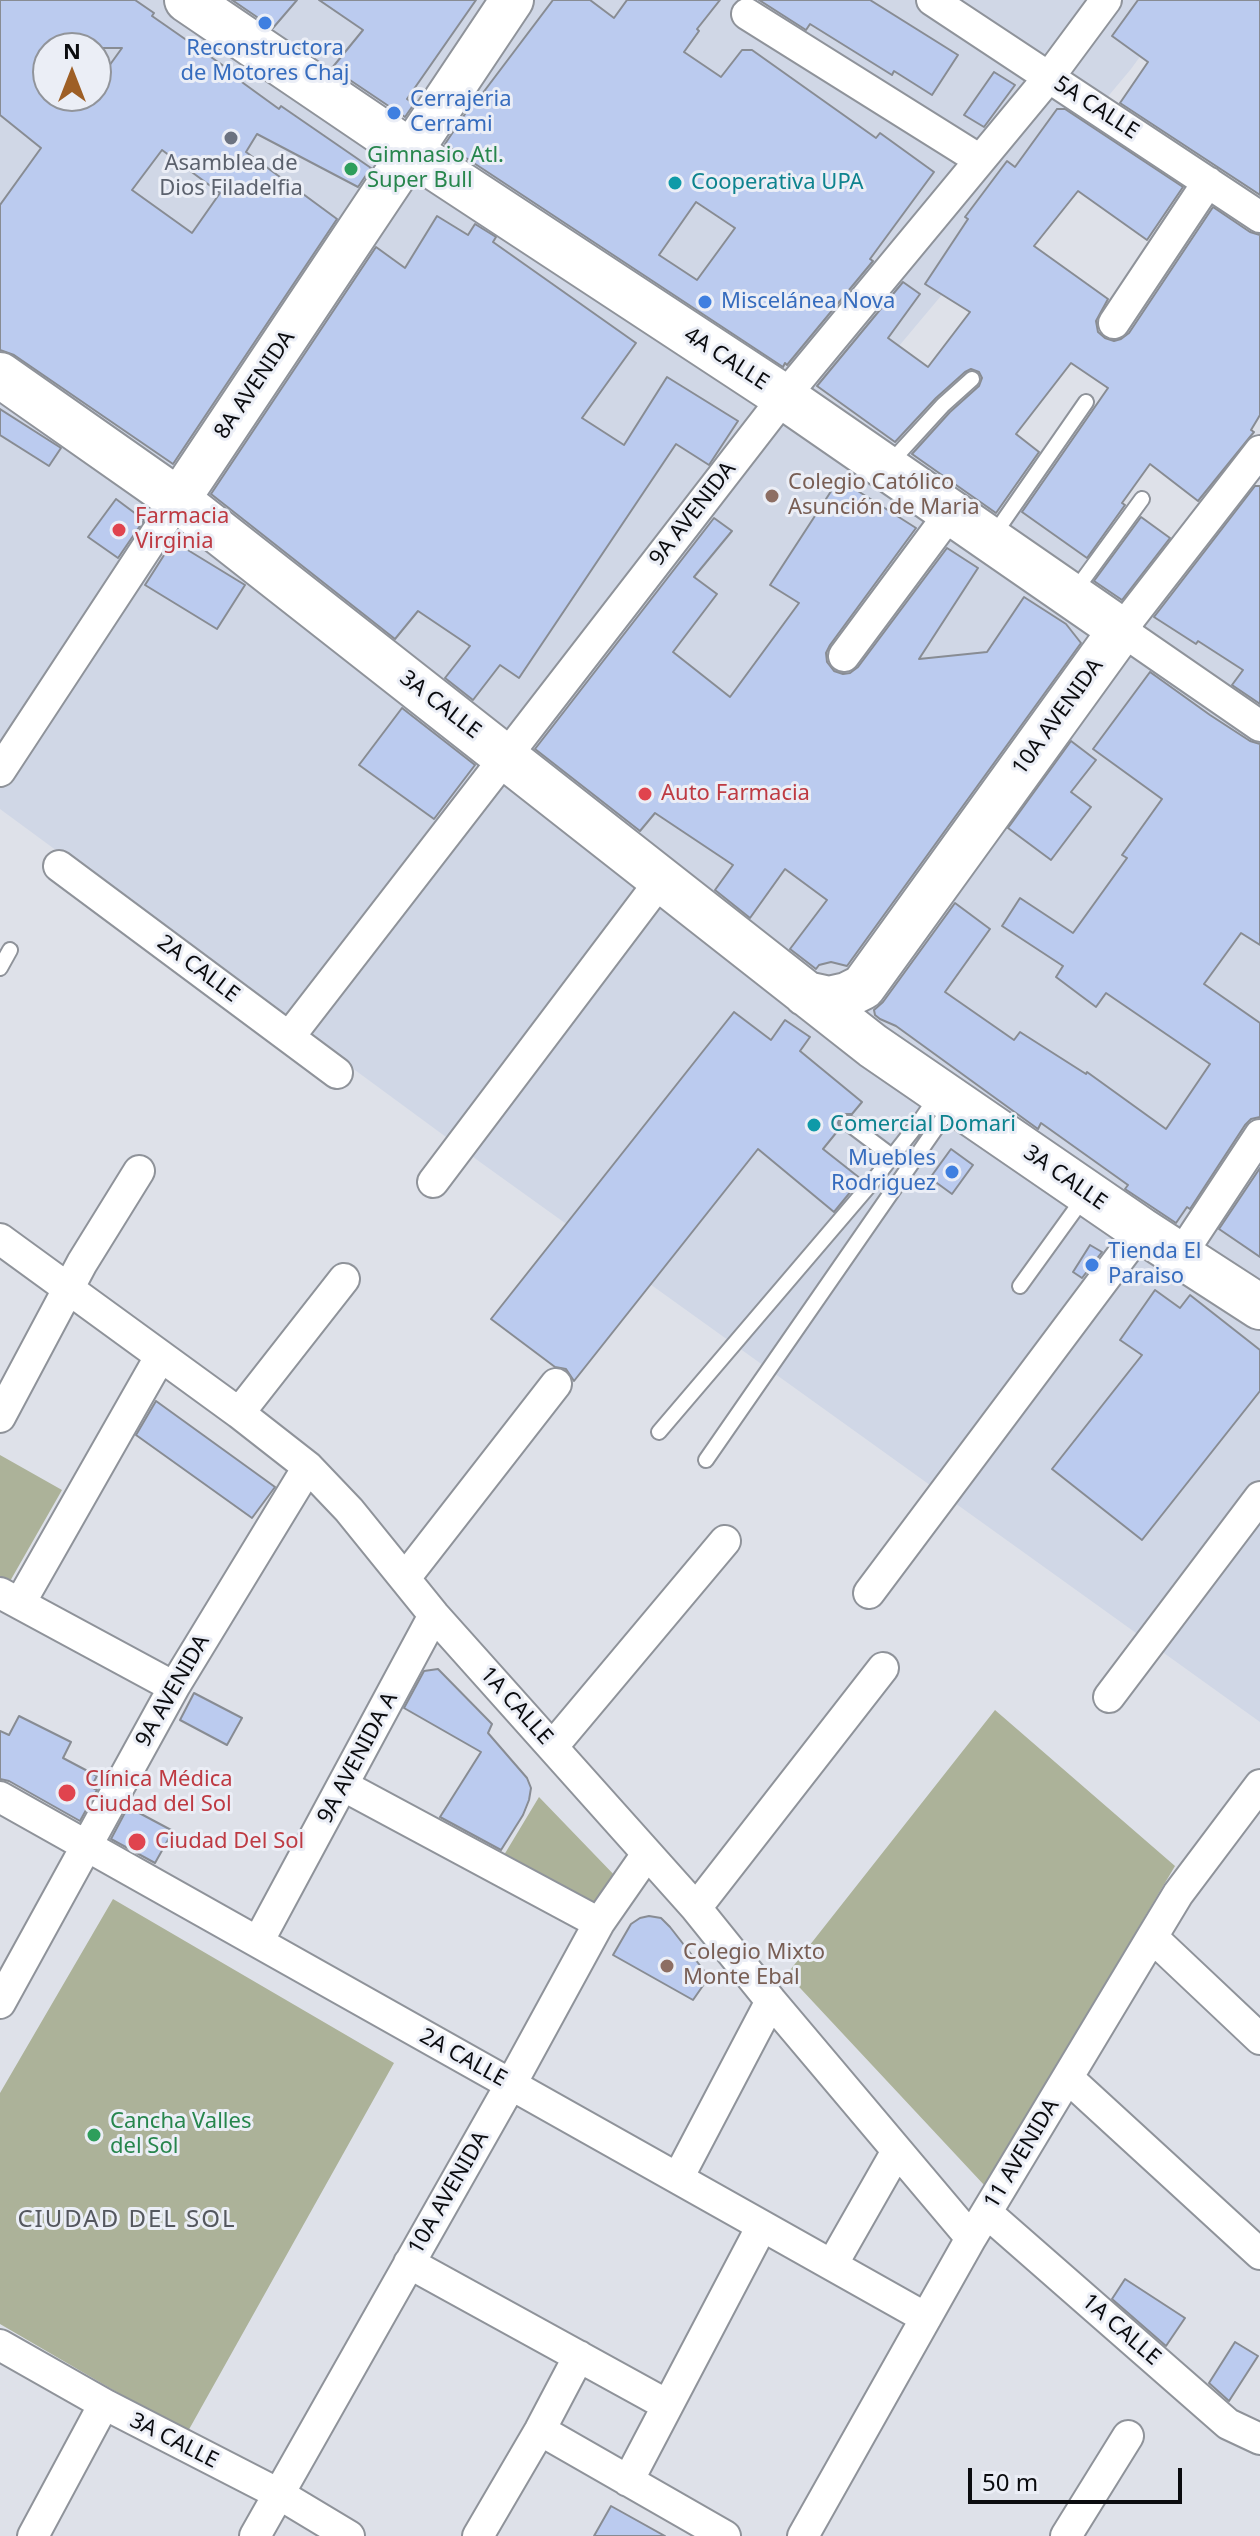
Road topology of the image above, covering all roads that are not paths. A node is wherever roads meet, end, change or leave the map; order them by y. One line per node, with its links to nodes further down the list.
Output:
1 (187, 0): 7 (main road, 4A CALLE)
2 (512, 0): 7 (street, 8A AVENIDA)
3 (932, 0): 6 (street, 5A CALLE)
4 (1106, 0): 6 (street, 9A AVENIDA)
5 (747, 14): 8 (street)
6 (1049, 77): 8 (street, 9A AVENIDA); 9 (street, 5A CALLE)
7 (411, 152): 14 (main road, 4A CALLE); 19 (street, 8A AVENIDA)
8 (980, 160): 14 (street, 9A AVENIDA)
9 (1208, 182): 10 (street, 5A CALLE); 11 (street)
10 (1260, 217)
11 (1114, 323)
12 (0, 375): 19 (main road, 3A CALLE)
13 (972, 379): 17 (lane)
14 (784, 397): 17 (main road, 4A CALLE); 26 (street, 9A AVENIDA)
15 (1086, 402): 21 (lane)
16 (1257, 463): 23 (street, 10A AVENIDA)
17 (886, 467): 20 (main road, 4A CALLE)
18 (1142, 499): 22 (lane)
19 (178, 500): 26 (main road, 3A CALLE); 27 (street, 8A AVENIDA)
20 (951, 512): 21 (main road, 4A CALLE); 24 (street)
21 (991, 539): 22 (main road, 4A CALLE)
22 (1071, 595): 23 (main road, 4A CALLE)
23 (1121, 630): 25 (street, 4A CALLE); 32 (main road, 10A AVENIDA)
24 (844, 656)
25 (1260, 726)
26 (505, 756): 29 (main road, 3A CALLE); 34 (street, 9A AVENIDA)
27 (0, 771)
28 (59, 866): 34 (street, 2A CALLE)
29 (661, 880): 33 (main road, 3A CALLE); 42 (street)
30 (10, 950): 31 (lane)
31 (0, 968)
32 (863, 987): 33 (main road); 35 (main road)
33 (806, 994): 35 (main road, 3A CALLE)
34 (289, 1037): 36 (street, 2A CALLE)
35 (873, 1046): 37 (main road, 3A CALLE)
36 (337, 1073)
37 (948, 1096): 40 (lane); 43 (main road, 3A CALLE); 56 (lane)
38 (848, 1123): 40 (lane)
39 (1260, 1135): 46 (street)
40 (893, 1157): 55 (lane)
41 (139, 1171): 49 (street)
42 (433, 1182)
43 (1087, 1193): 44 (main road, 3A CALLE); 48 (lane)
44 (1141, 1230): 46 (main road, 3A CALLE); 61 (street)
45 (0, 1239): 49 (street, 1A CALLE)
46 (1180, 1256): 50 (main road, 3A CALLE)
47 (344, 1279): 53 (street)
48 (1020, 1286)
49 (69, 1287): 51 (street, 1A CALLE); 54 (street)
50 (1260, 1307)
51 (160, 1357): 53 (street, 1A CALLE); 62 (street)
52 (556, 1384): 60 (street)
53 (239, 1413): 57 (street, 1A CALLE)
54 (0, 1417)
55 (659, 1432)
56 (706, 1460)
57 (308, 1467): 60 (street, 1A CALLE); 65 (street, 9A AVENIDA)
58 (1260, 1497): 66 (street)
59 (725, 1541): 67 (street)
60 (405, 1578): 63 (street, 1A CALLE)
61 (869, 1593)
62 (10, 1598): 65 (street)
63 (434, 1615): 67 (street, 1A CALLE); 69 (street, 9A AVENIDA A)
64 (883, 1668): 73 (street)
65 (174, 1687): 71 (street, 9A AVENIDA)
66 (1109, 1697)
67 (553, 1746): 72 (street, 1A CALLE)
68 (1260, 1785): 75 (street, 11 AVENIDA)
69 (344, 1786): 74 (street); 76 (street, 9A AVENIDA A)
70 (0, 1797): 71 (street, 2A CALLE)
71 (87, 1846): 76 (street, 2A CALLE); 78 (street, 9A AVENIDA)
72 (647, 1854): 73 (street, 1A CALLE); 74 (street, 10A AVENIDA)
73 (696, 1908): 77 (street, 1A CALLE)
74 (599, 1923): 81 (street, 10A AVENIDA)
75 (1152, 1937): 79 (street); 80 (street, 11 AVENIDA)
76 (258, 1942): 81 (street, 2A CALLE)
77 (771, 2001): 82 (street, 1A CALLE); 83 (street)
78 (0, 2003)
79 (1260, 2039)
80 (1068, 2078): 84 (street, 11 AVENIDA); 87 (street)
81 (511, 2084): 83 (street, 2A CALLE); 88 (street, 10A AVENIDA)
82 (897, 2151): 86 (street, 1A CALLE); 89 (street)
83 (678, 2178): 85 (street, 2A CALLE)
84 (987, 2213): 86 (street, 11 AVENIDA); 97 (street, 1A CALLE)
85 (762, 2226): 89 (street, 2A CALLE); 94 (street)
86 (971, 2238): 90 (street, 11 AVENIDA)
87 (1260, 2254)
88 (409, 2263): 92 (street); 99 (street, 10A AVENIDA)
89 (832, 2265): 90 (street, 2A CALLE)
90 (926, 2318): 105 (street, 11 AVENIDA)
91 (0, 2345): 93 (street, 3A CALLE)
92 (579, 2356): 94 (street); 95 (street)
93 (104, 2404): 99 (street, 3A CALLE); 100 (street)
94 (667, 2405): 98 (street)
95 (540, 2430): 98 (street); 103 (street)
96 (1128, 2436): 106 (street)
97 (1260, 2439)
98 (628, 2481): 104 (street)
99 (279, 2494): 101 (street, 10A AVENIDA); 102 (street, 3A CALLE)
100 (33, 2536)
101 (255, 2536)
102 (349, 2536)
103 (478, 2536)
104 (725, 2536)
105 (803, 2536)
106 (1066, 2536)

